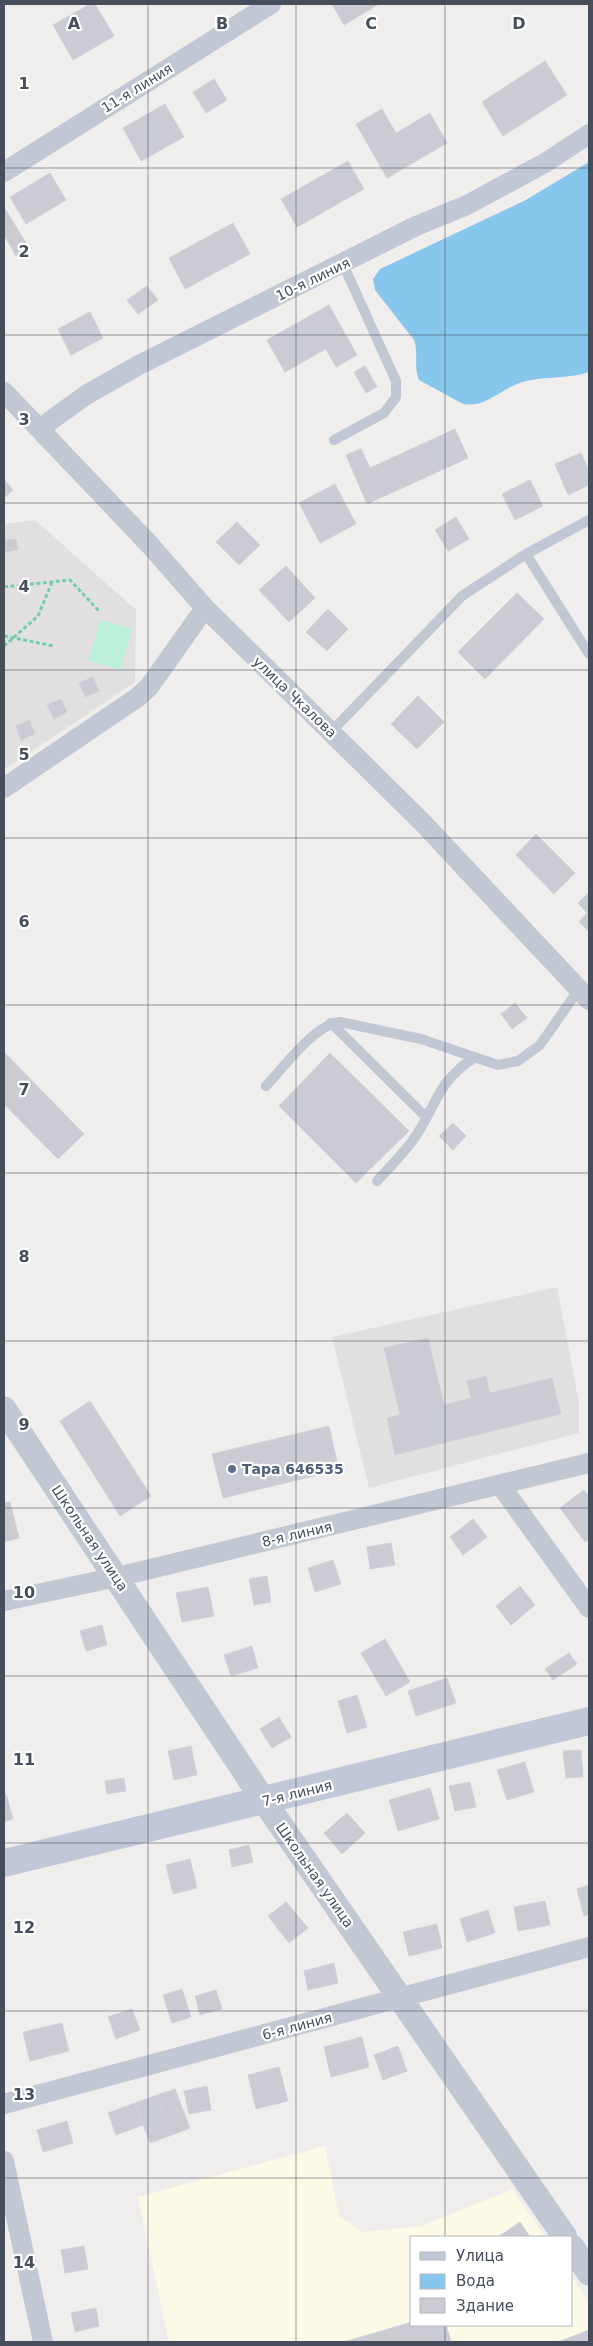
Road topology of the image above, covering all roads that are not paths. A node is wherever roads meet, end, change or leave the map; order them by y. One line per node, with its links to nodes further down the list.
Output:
1 (271, 4): 3 (street, 11-я линия)
2 (589, 134): 4 (street, 10-я линия)
3 (4, 172)
4 (343, 264): 6 (street, 10-я линия); 7 (lane)
5 (4, 392): 6 (street, улица Чкалова)
6 (39, 429): 10 (street, улица Чкалова)
7 (334, 440)
8 (589, 520): 9 (lane)
9 (526, 554): 11 (lane); 12 (lane)
10 (205, 608): 12 (street, улица Чкалова); 13 (street)
11 (589, 654)
12 (331, 732): 14 (street, улица Чкалова)
13 (4, 788)
14 (584, 994): 16 (lane)
15 (331, 1023): 16 (lane); 17 (lane); 18 (lane)
16 (474, 1058): 18 (lane)
17 (266, 1086)
18 (426, 1117): 19 (lane)
19 (377, 1181)
20 (4, 1409): 23 (street, Школьная улица)
21 (589, 1463): 22 (street, 8-я линия)
22 (501, 1486): 23 (street, 8-я линия); 25 (street)
23 (117, 1577): 24 (street, 8-я линия); 27 (street, Школьная улица)
24 (4, 1601)
25 (589, 1608)
26 (589, 1721): 27 (main road, 7-я линия)
27 (264, 1801): 28 (main road, 7-я линия); 30 (street, Школьная улица)
28 (4, 1863)
29 (589, 1947): 30 (street, 6-я линия)
30 (400, 1999): 31 (street, 6-я линия); 33 (street, Школьная улица)
31 (4, 2104)
32 (4, 2161): 36 (street)
33 (564, 2236)
34 (573, 2249): 35 (street)
35 (589, 2273)
36 (43, 2342)

